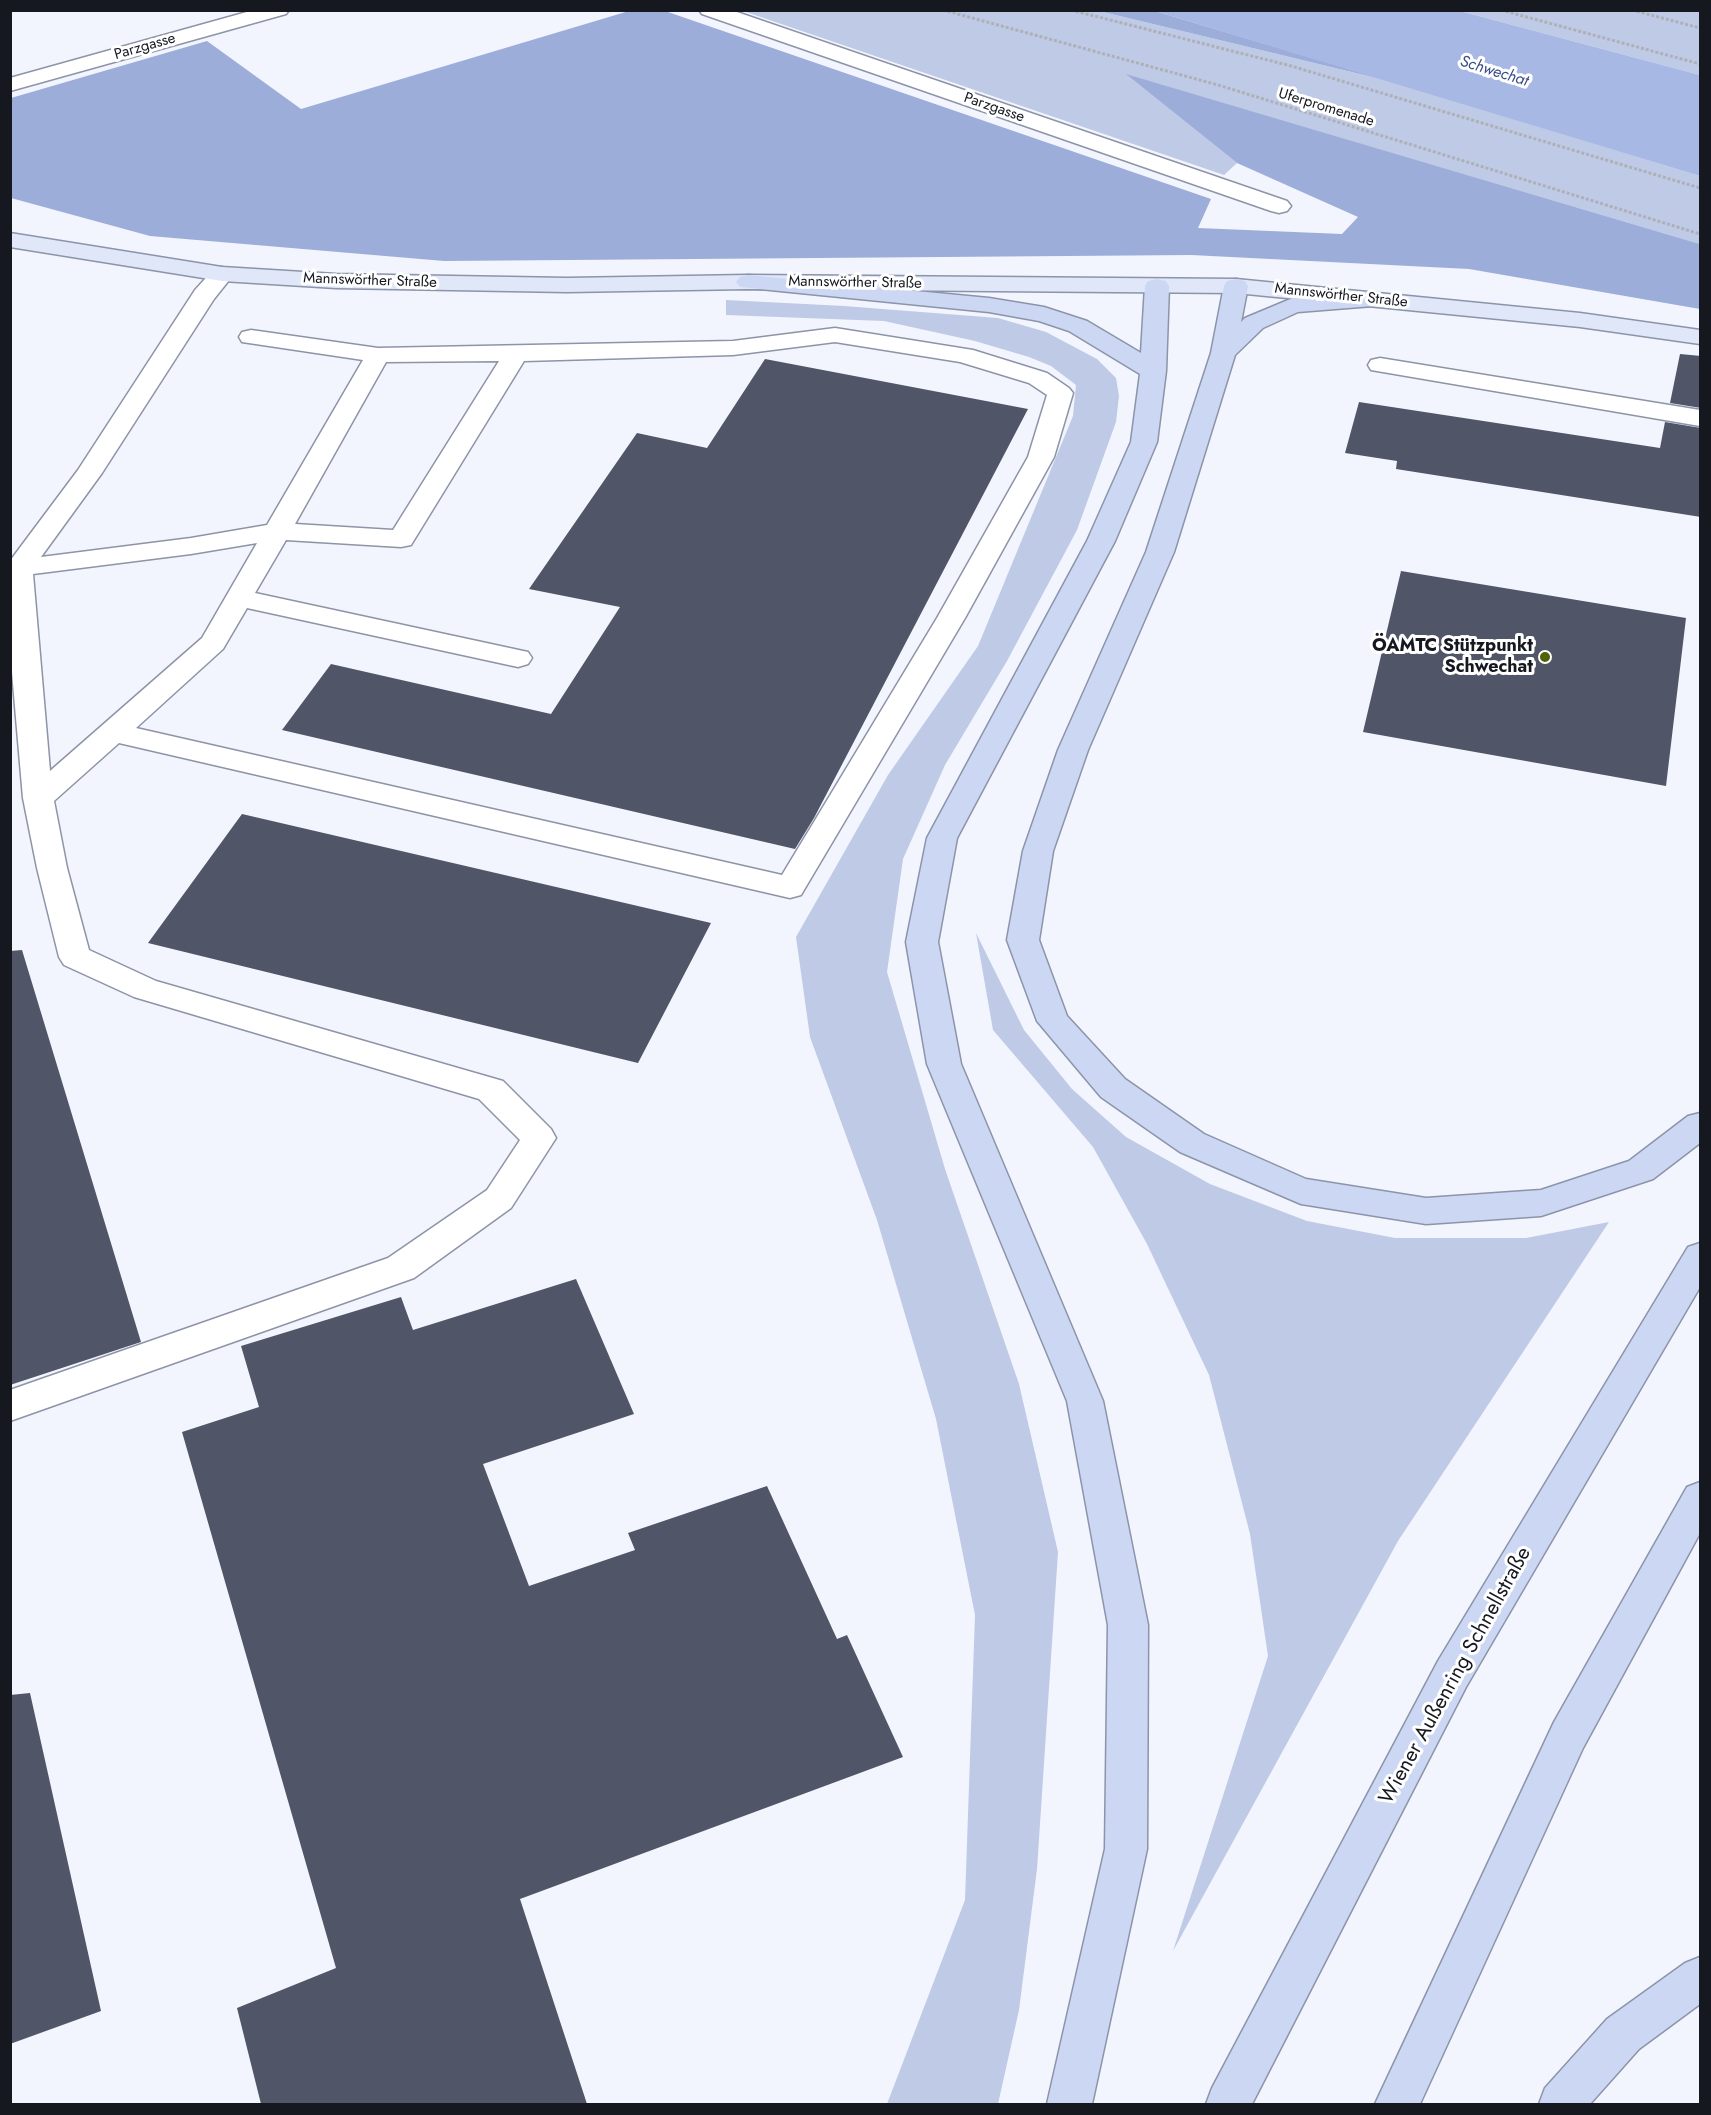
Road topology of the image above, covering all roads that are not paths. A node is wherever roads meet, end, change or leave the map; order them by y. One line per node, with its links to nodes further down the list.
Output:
1 (279, 10): 3 (street, Parzgasse)
2 (709, 10): 4 (street, Parzgasse)
3 (10, 85)
4 (1280, 206)
5 (10, 240): 6 (main road, Mannswörther Straße)
6 (222, 274): 7 (main road, Mannswörther Straße); 20 (street)
7 (748, 282): 8 (main road, Mannswörther Straße); 17 (highway)
8 (1156, 286): 9 (main road, Mannswörther Straße); 17 (highway)
9 (1236, 286): 10 (main road, Mannswörther Straße); 13 (highway)
10 (1373, 299): 12 (main road, Mannswörther Straße); 13 (highway)
11 (251, 337): 15 (street)
12 (1701, 337)
13 (1223, 353): 25 (highway)
14 (516, 354): 15 (street); 19 (street); 23 (street)
15 (378, 355): 19 (street)
16 (1380, 365): 18 (street)
17 (1153, 371): 30 (highway)
18 (1701, 418)
19 (277, 531): 20 (street); 21 (street)
20 (19, 568): 24 (street)
21 (239, 598): 22 (street); 23 (street)
22 (518, 658)
23 (113, 732): 24 (street)
24 (38, 798): 27 (street)
25 (1701, 1125)
26 (1701, 1257): 31 (highway, Wiener Außenring Schnellstraße)
27 (10, 1406)
28 (1701, 1497): 32 (highway)
29 (1701, 1978): 33 (highway)
30 (1070, 2104)
31 (1228, 2104)
32 (1397, 2104)
33 (1561, 2104)

